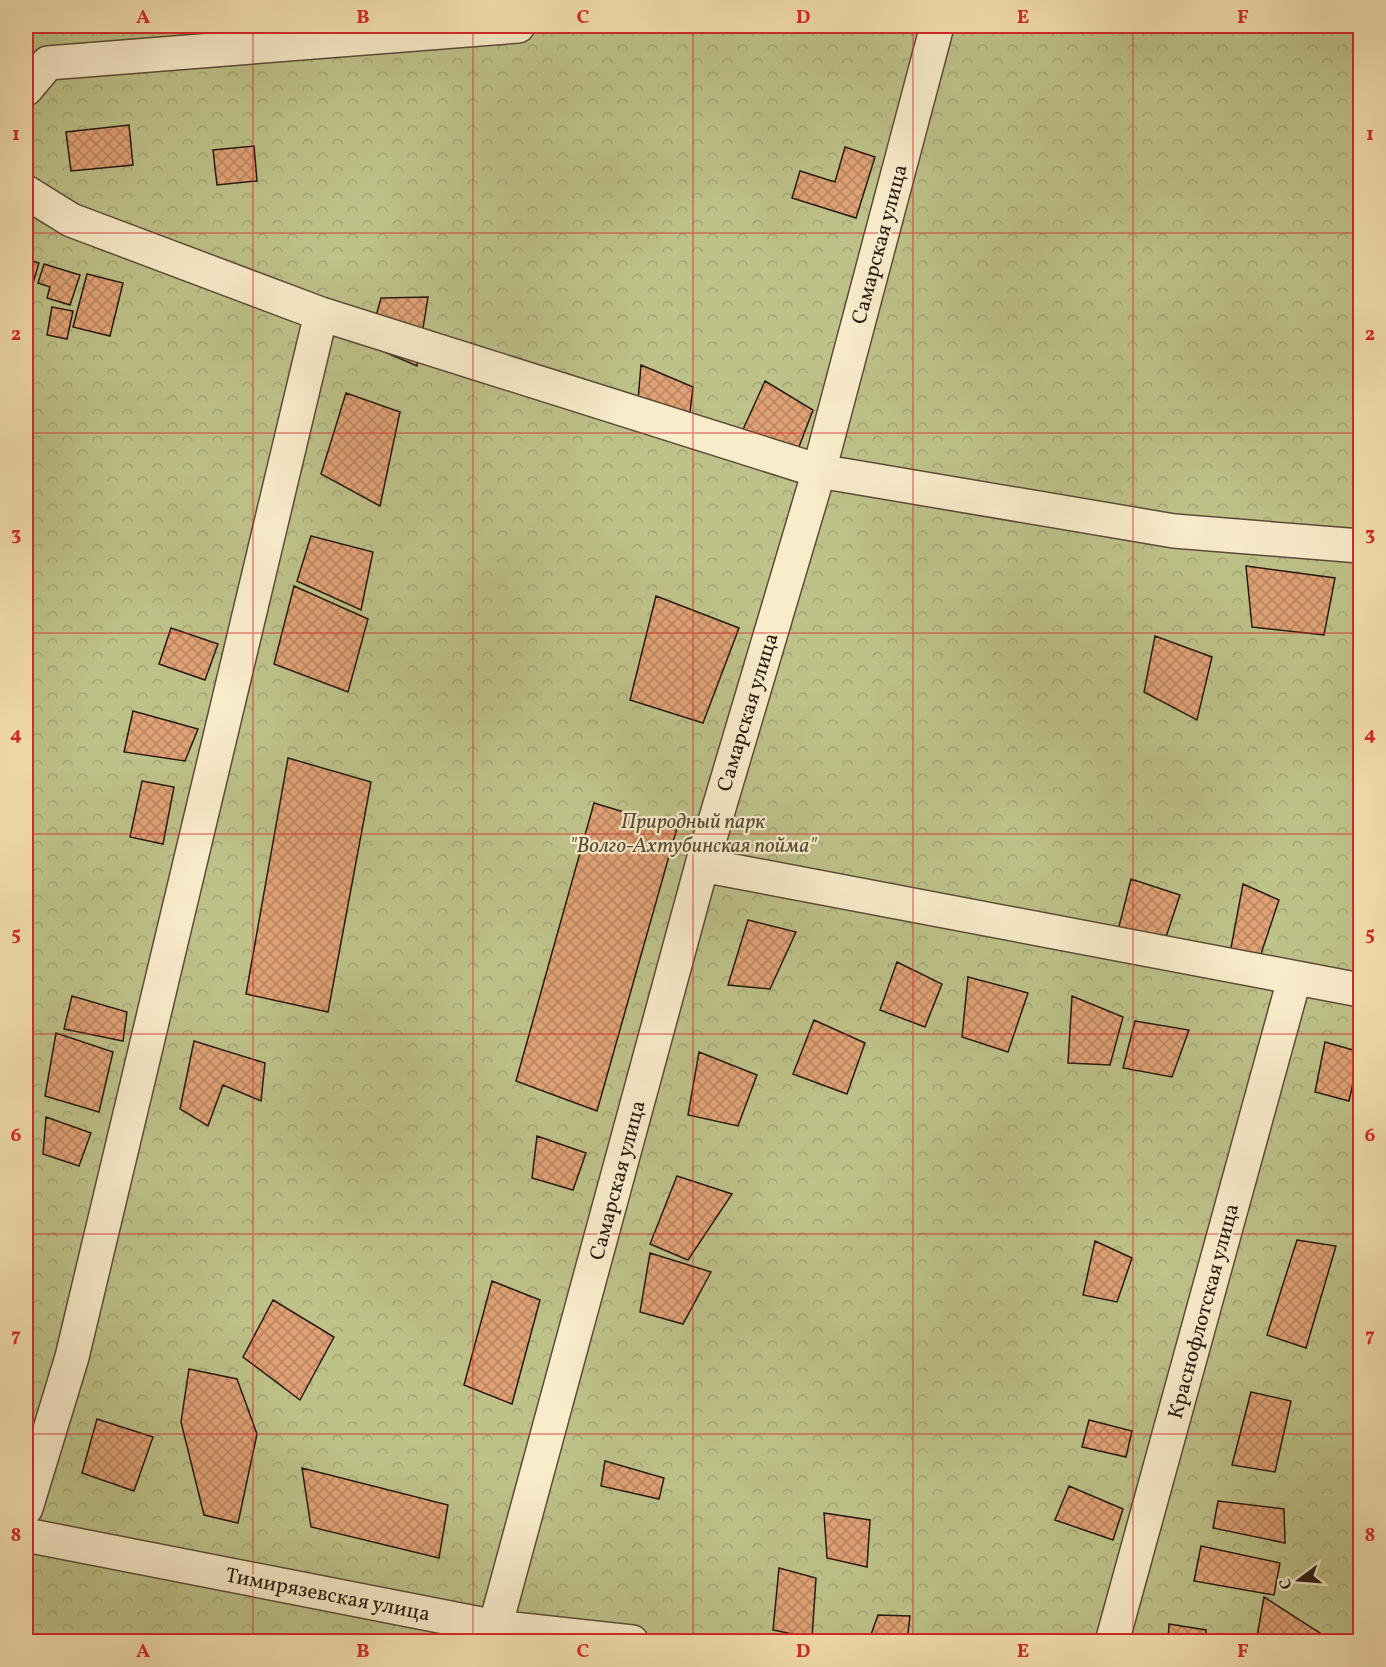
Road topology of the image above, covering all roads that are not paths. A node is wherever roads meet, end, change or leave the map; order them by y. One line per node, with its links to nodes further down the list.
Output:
1 (518, 26): 3 (street)
2 (937, 26): 6 (street, Самарская улица)
3 (26, 89)
4 (26, 192): 5 (street)
5 (321, 314): 6 (street); 11 (street)
6 (819, 471): 7 (street); 8 (street, Самарская улица)
7 (1360, 546)
8 (702, 865): 9 (street); 13 (street, Самарская улица)
9 (1294, 980): 10 (street); 15 (street, Краснофлотская улица)
10 (1360, 990)
11 (26, 1508)
12 (26, 1535): 13 (street, Тимирязевская улица)
13 (494, 1634): 14 (street, Тимирязевская улица)
14 (632, 1641)
15 (1112, 1641)

